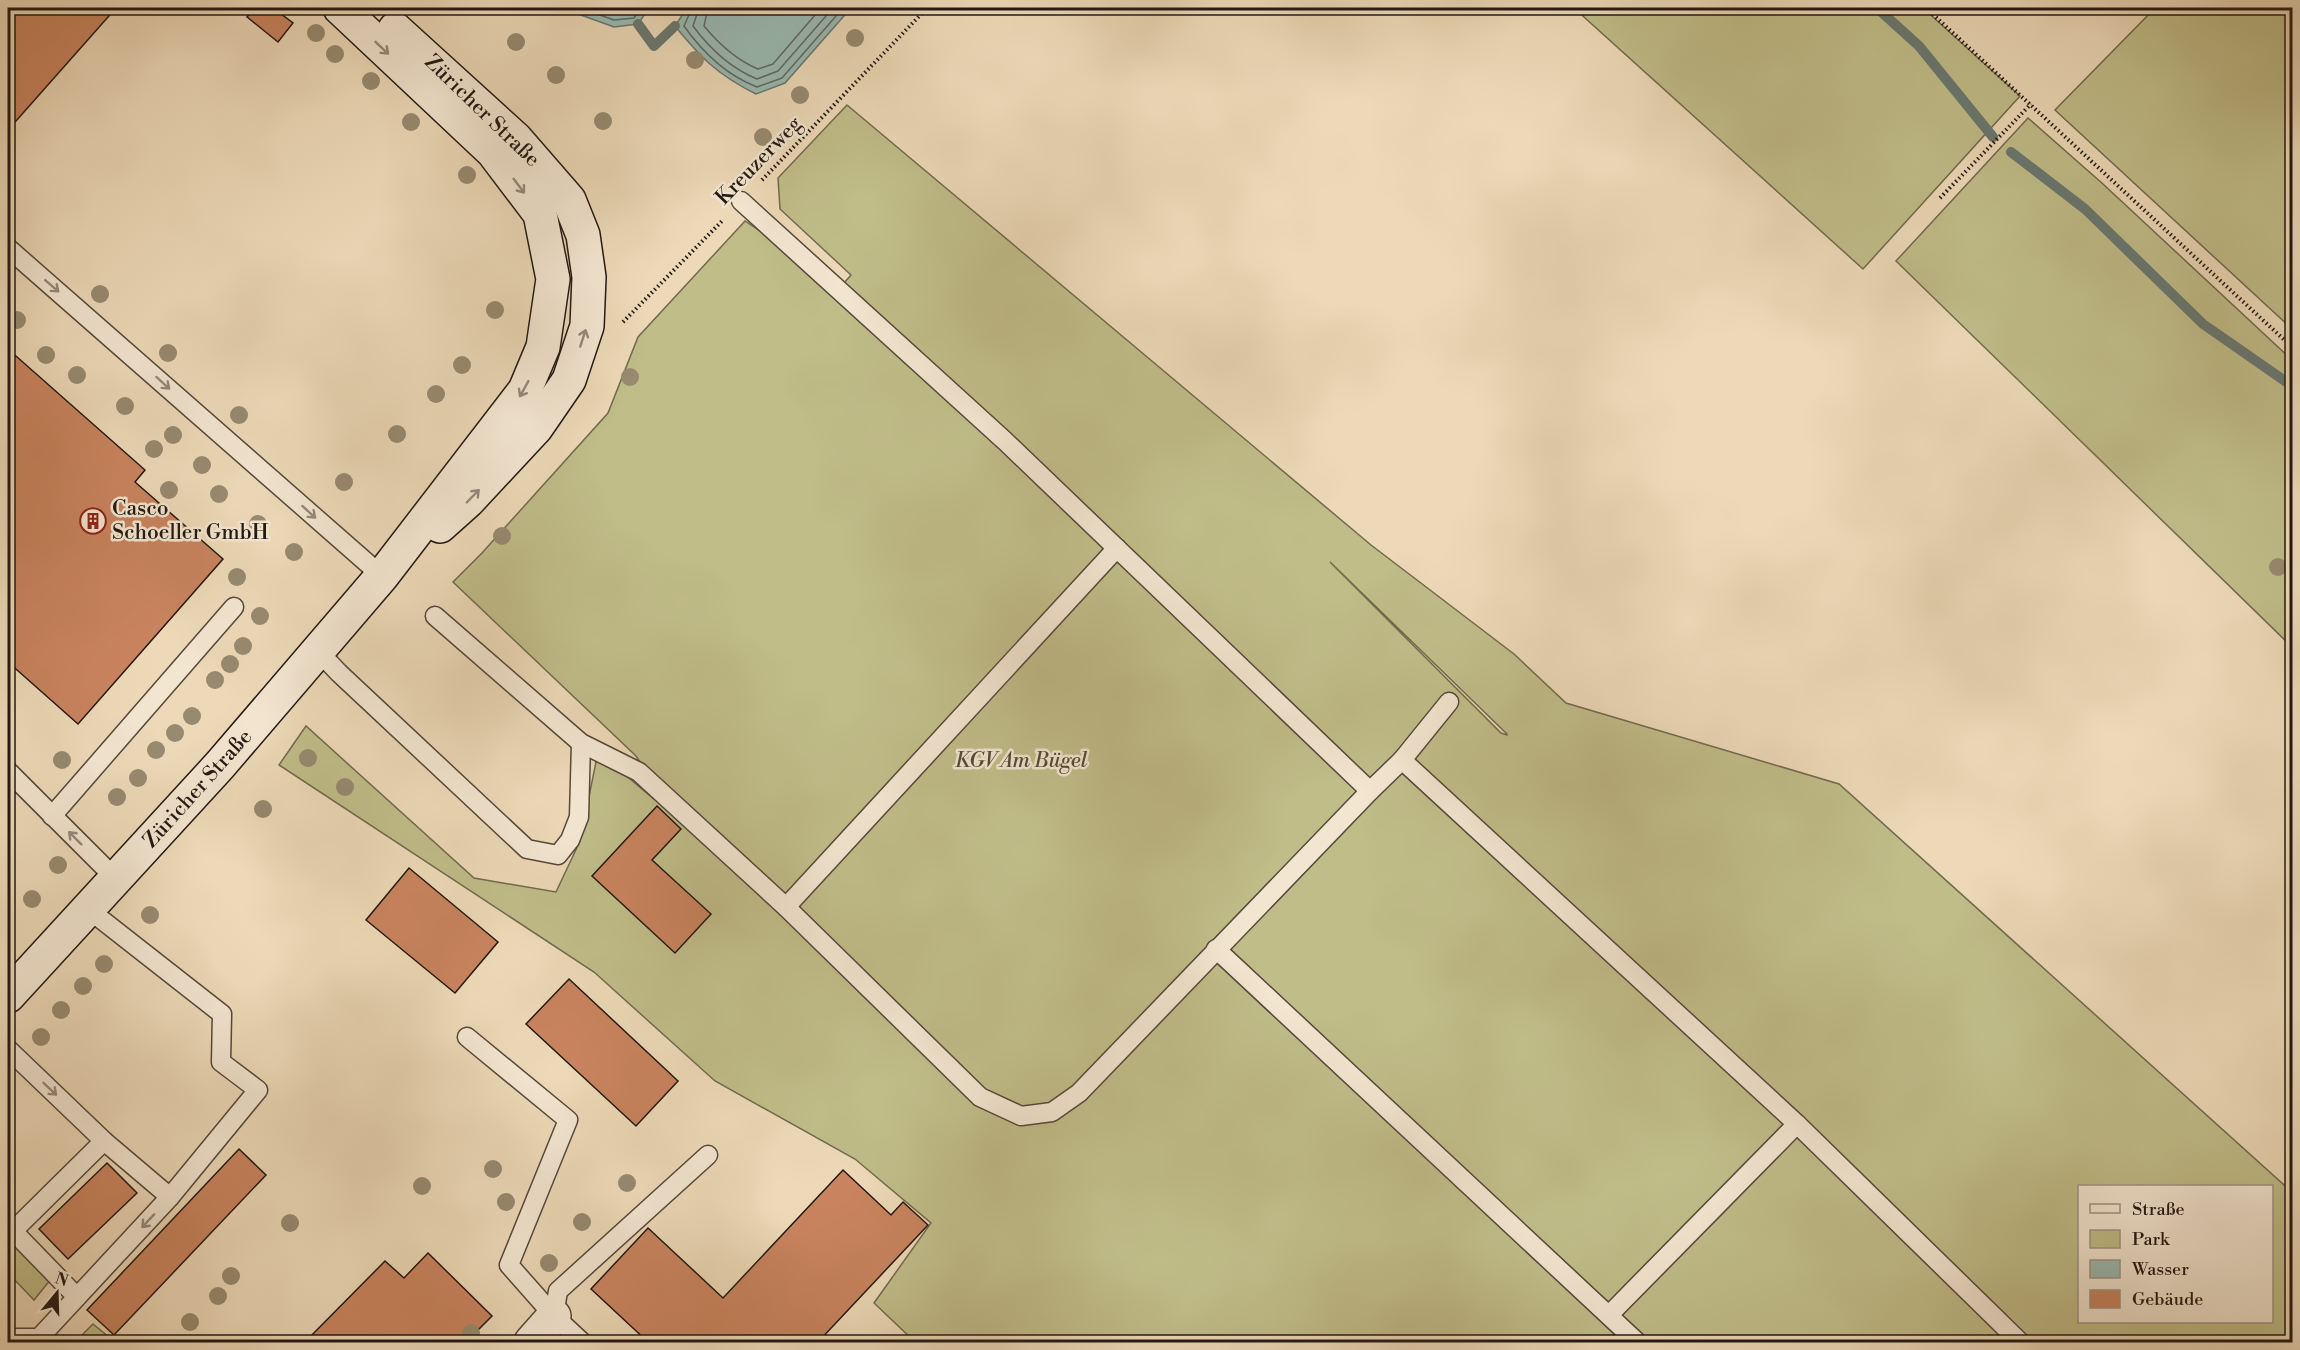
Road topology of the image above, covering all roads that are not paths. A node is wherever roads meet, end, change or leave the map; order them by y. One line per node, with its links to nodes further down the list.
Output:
1 (340, 8): 6 (street, Züricher Straße, one-way to 6)
2 (371, 8): 6 (street, Züricher Straße, one-way to 2)
3 (741, 201): 5 (lane)
4 (8, 248): 6 (lane, one-way to 6)
5 (1117, 548): 14 (lane); 17 (lane)
6 (382, 576): 9 (street, Züricher Straße)
7 (234, 606): 15 (lane)
8 (435, 616): 11 (lane)
9 (318, 651): 11 (lane); 16 (street, Züricher Straße)
10 (1449, 702): 12 (lane)
11 (581, 743): 17 (lane)
12 (1402, 760): 14 (lane); 23 (lane)
13 (8, 771): 15 (lane)
14 (1370, 791): 19 (lane)
15 (52, 816): 16 (lane, one-way to 15)
16 (116, 879): 18 (street, Züricher Straße)
17 (786, 907): 19 (lane)
18 (88, 909): 20 (street, Züricher Straße); 26 (lane)
19 (1216, 949): 28 (lane)
20 (8, 996)
21 (467, 1037): 29 (lane)
22 (8, 1049): 24 (lane, one-way to 24)
23 (1797, 1124): 28 (lane); 34 (lane)
24 (104, 1141): 26 (lane); 27 (lane)
25 (708, 1155): 29 (lane)
26 (171, 1197): 27 (lane, one-way to 27)
27 (77, 1297): 30 (lane)
28 (1609, 1315): 33 (lane)
29 (554, 1316): 31 (street); 32 (lane)
30 (8, 1338)
31 (531, 1342)
32 (582, 1342)
33 (1637, 1342)
34 (2020, 1342)

